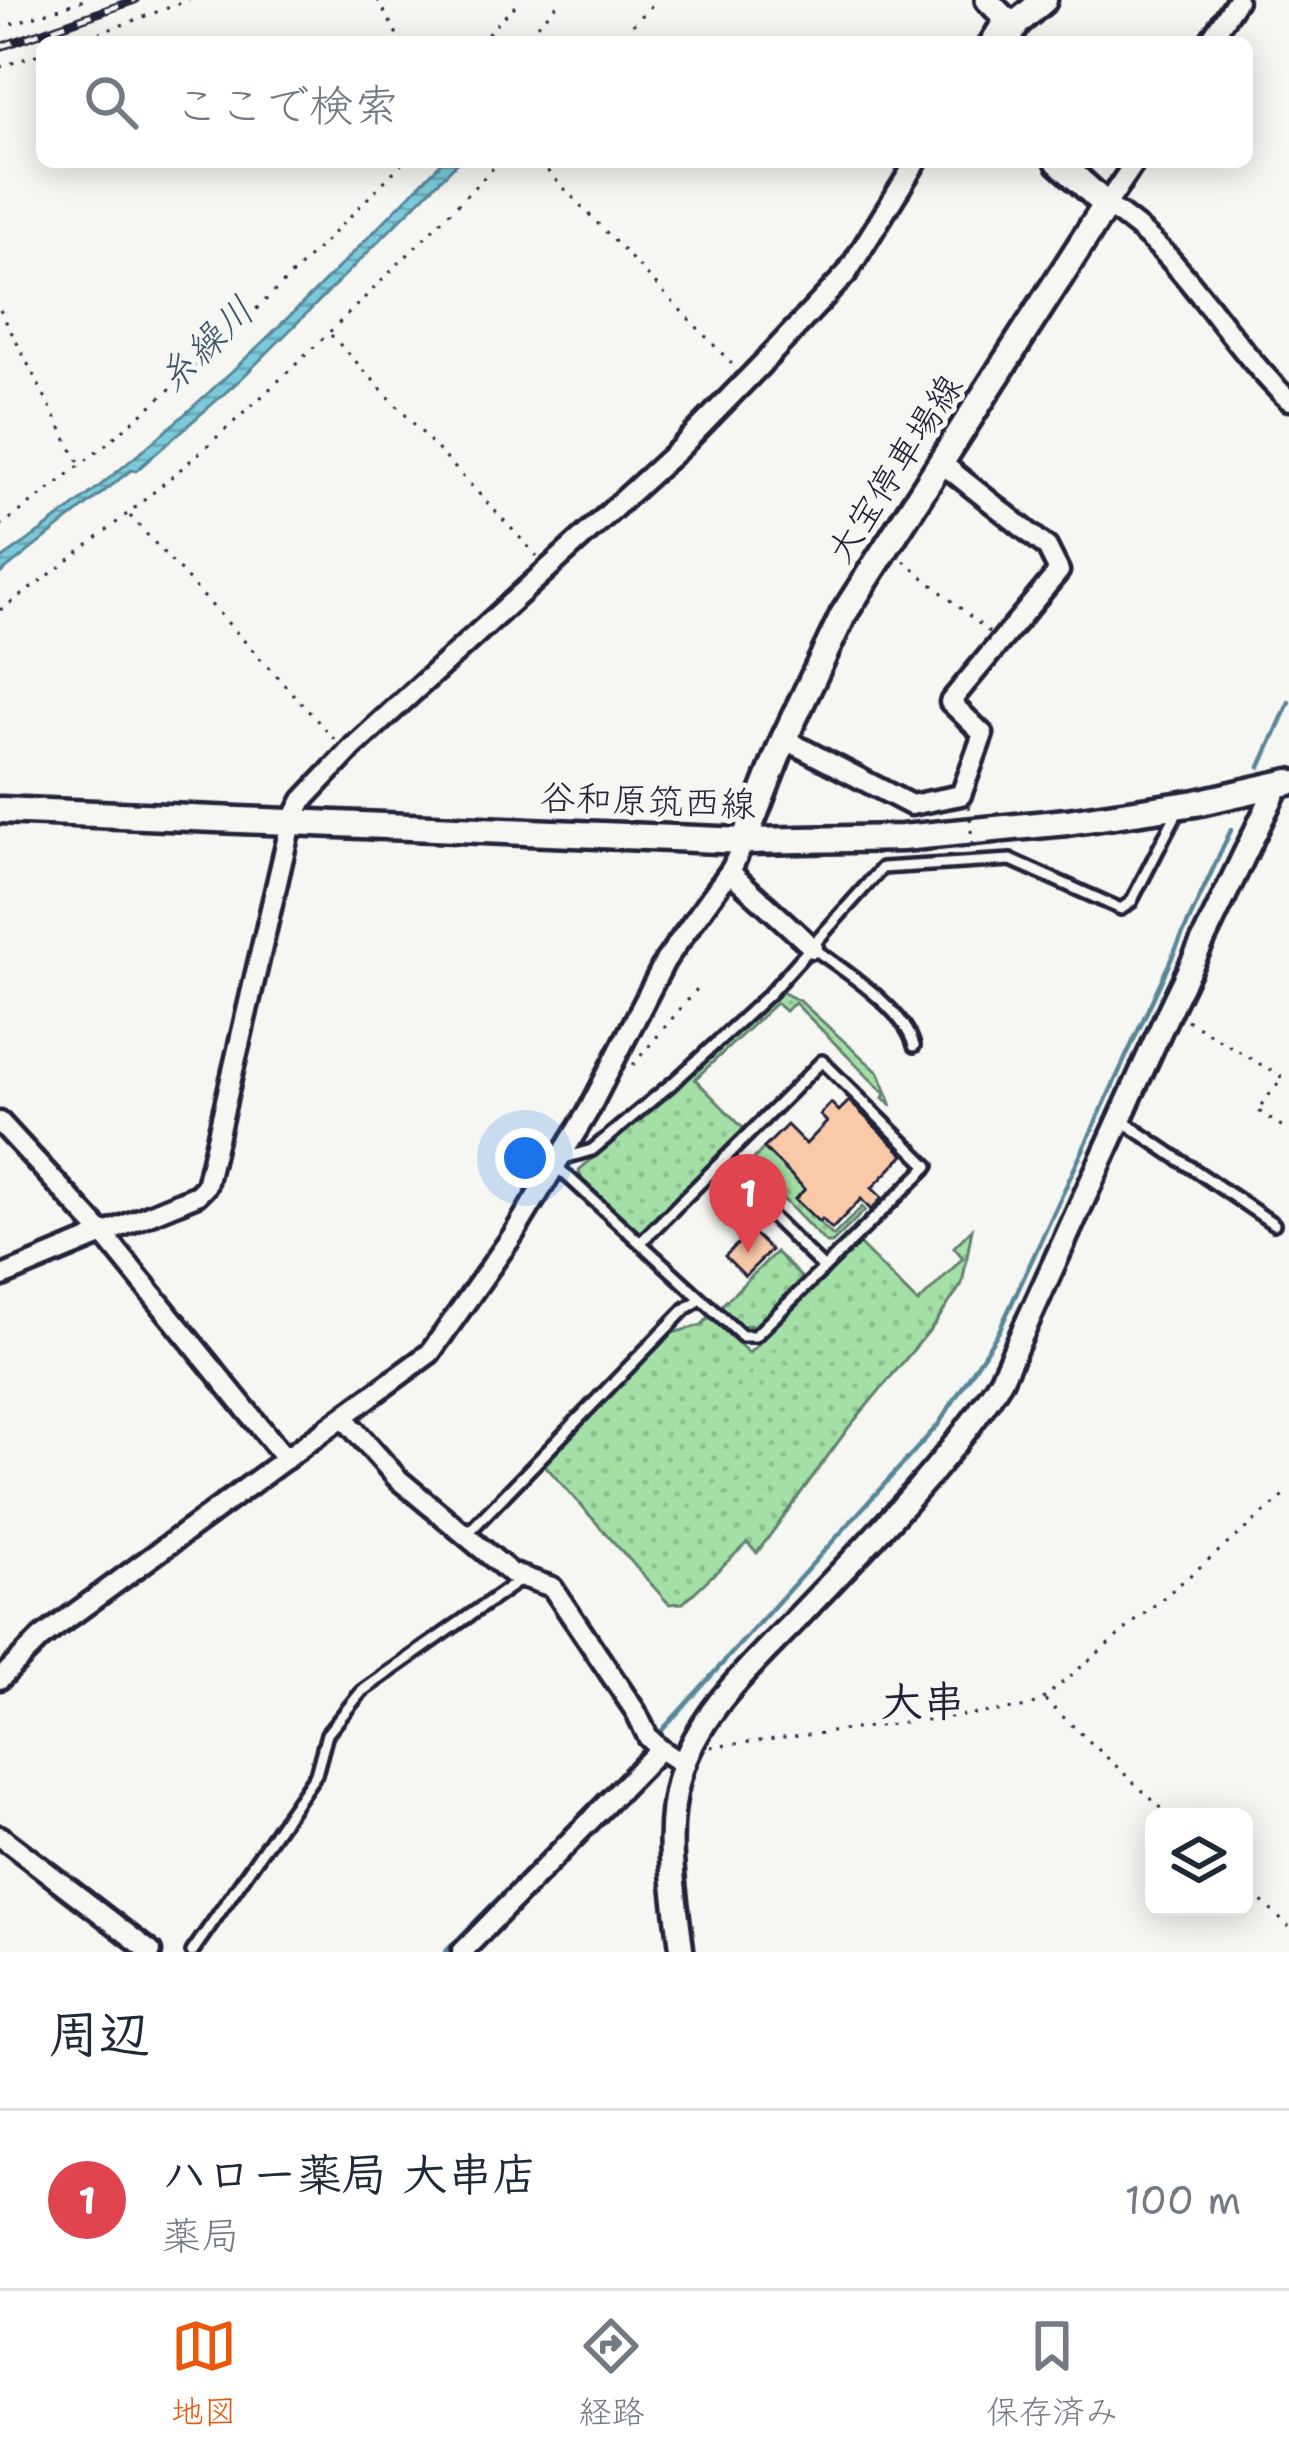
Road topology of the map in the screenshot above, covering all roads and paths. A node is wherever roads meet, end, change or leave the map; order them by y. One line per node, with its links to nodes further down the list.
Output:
1 (84, 0): 10 (path)
2 (189, 0): 12 (path)
3 (378, 0): 13 (path)
4 (520, 0): 14 (path)
5 (562, 0): 15 (path)
6 (657, 0): 16 (path)
7 (987, 0): 11 (street)
8 (1045, 0): 11 (main road)
9 (1237, 0): 17 (street)
10 (0, 28)
11 (1010, 28)
12 (92, 36)
13 (397, 36)
14 (485, 36)
15 (526, 36)
16 (622, 36)
17 (1213, 36)
18 (36, 55): 19 (path)
19 (0, 67)
20 (397, 168): 32 (path)
21 (493, 168): 28 (path)
22 (545, 168): 29 (path)
23 (912, 168): 29 (street)
24 (1066, 168): 26 (main road)
25 (1131, 168): 26 (street)
26 (1106, 205): 30 (street); 31 (main road, 大宝停車場線)
27 (0, 310): 32 (path)
28 (330, 333): 33 (path); 36 (path)
29 (747, 380): 36 (street)
30 (1289, 400)
31 (939, 461): 35 (main road, 大宝停車場線); 38 (street)
32 (80, 465): 34 (path)
33 (128, 514): 37 (path); 40 (path)
34 (0, 526)
35 (886, 546): 38 (path); 39 (main road, 大宝停車場線)
36 (547, 570): 40 (street)
37 (0, 610)
38 (999, 641): 39 (street)
39 (784, 739): 47 (main road, 大宝停車場線)
40 (347, 754): 46 (street)
41 (1289, 761): 42 (street)
42 (1284, 784): 43 (main road, 谷和原筑西線); 52 (street)
43 (1180, 805): 47 (main road, 谷和原筑西線); 48 (lane)
44 (969, 806): 48 (path, bridge)
45 (0, 810): 46 (main road, 谷和原筑西線)
46 (291, 823): 47 (main road, 谷和原筑西線); 61 (street)
47 (744, 841): 49 (street)
48 (974, 864): 50 (lane)
49 (730, 872): 50 (street); 58 (street)
50 (813, 948): 53 (lane); 58 (lane)
51 (697, 989): 54 (path)
52 (1171, 1009): 55 (street); 57 (path)
53 (914, 1046)
54 (625, 1074)
55 (1121, 1120): 60 (lane); 74 (street)
56 (0, 1122): 61 (street)
57 (1289, 1131)
58 (555, 1162): 62 (lane); 66 (street)
59 (719, 1165): 62 (lane); 63 (lane); 63 (lane)
60 (1274, 1224)
61 (105, 1236): 64 (street); 67 (street)
62 (640, 1243): 65 (lane)
63 (824, 1268): 65 (lane)
64 (0, 1277)
65 (701, 1299): 69 (lane)
66 (344, 1418): 67 (street); 69 (street)
67 (286, 1459): 71 (street)
68 (1289, 1492): 72 (path)
69 (466, 1535): 70 (street)
70 (525, 1577): 73 (street); 80 (lane)
71 (0, 1679)
72 (1043, 1699): 74 (path); 75 (path)
73 (654, 1744): 74 (street); 81 (street)
74 (686, 1756): 82 (street)
75 (1161, 1808)
76 (0, 1836): 79 (street)
77 (1253, 1893): 78 (path)
78 (1289, 1927)
79 (151, 1952)
80 (192, 1952)
81 (462, 1952)
82 (682, 1952)

